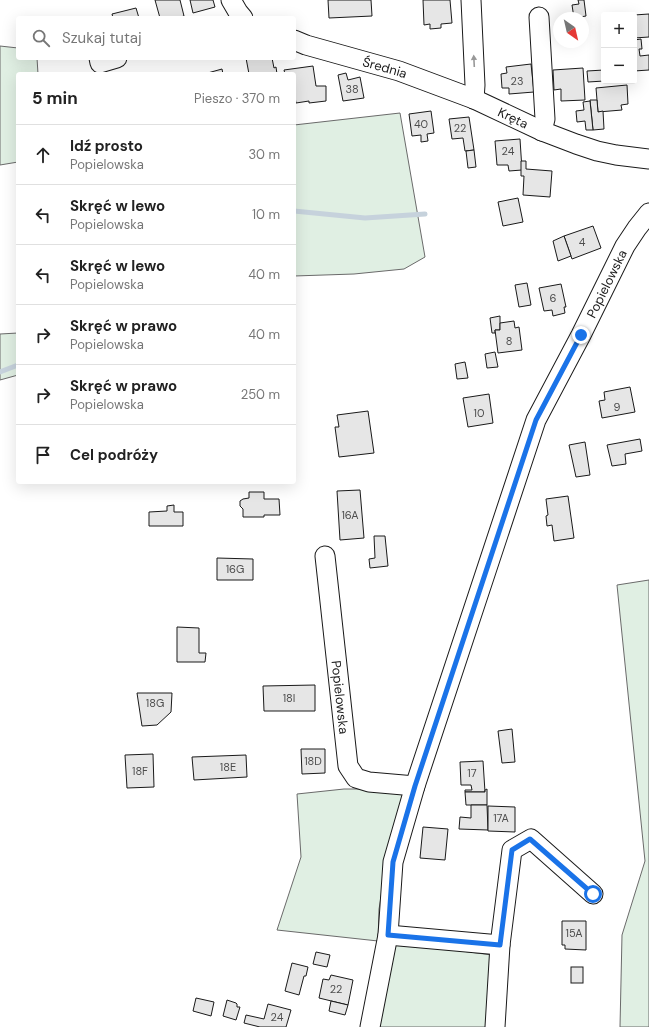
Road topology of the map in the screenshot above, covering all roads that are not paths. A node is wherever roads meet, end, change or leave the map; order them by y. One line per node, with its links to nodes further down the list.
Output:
1 (231, 0): 3 (street)
2 (471, 0): 6 (street, one-way to 2)
3 (241, 16)
4 (539, 18): 7 (street)
5 (296, 41): 6 (street, Średnia)
6 (474, 99): 7 (street, Kręta)
7 (542, 131): 8 (street, Kręta)
8 (649, 159)
9 (649, 213): 11 (street, Popielowska)
10 (325, 556): 11 (street, Popielowska)
11 (415, 786): 13 (street, Popielowska)
12 (593, 894): 14 (street)
13 (388, 935): 14 (street); 15 (street, Popielowska)
14 (500, 945): 16 (street)
15 (370, 1027)
16 (495, 1027)

